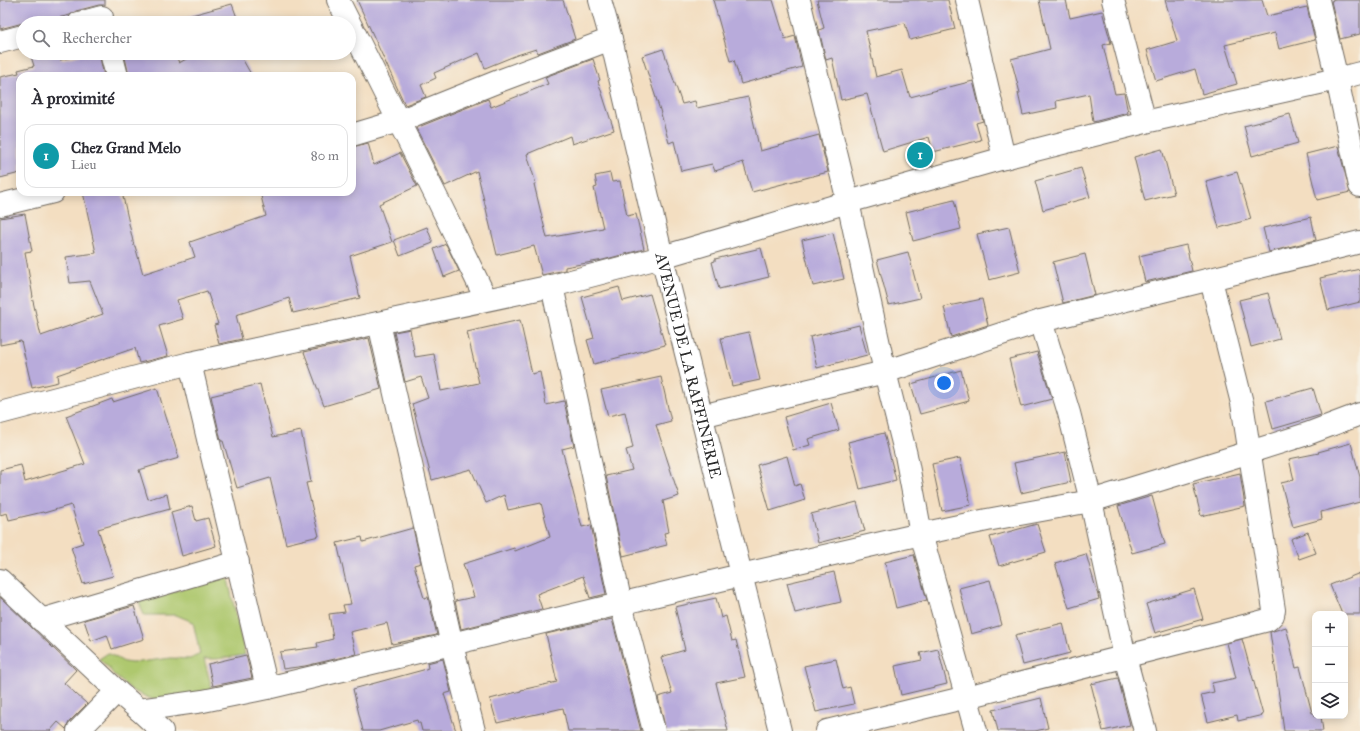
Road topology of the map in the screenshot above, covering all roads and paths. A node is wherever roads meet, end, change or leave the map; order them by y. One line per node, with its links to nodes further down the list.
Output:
1 (338, 0): 7 (street)
2 (600, 0): 10 (street, AVENUE DE LA RAFFINERIE)
3 (799, 0): 22 (street)
4 (967, 0): 19 (street)
5 (1113, 0): 17 (street)
6 (1318, 0): 15 (street)
7 (346, 16)
8 (356, 36): 16 (street)
9 (16, 38): 11 (street)
10 (611, 38): 16 (street); 25 (street, AVENUE DE LA RAFFINERIE)
11 (0, 42)
12 (113, 60): 13 (street)
13 (116, 72)
14 (1360, 73): 15 (street)
15 (1337, 79): 17 (street); 20 (street)
16 (398, 121): 18 (street); 28 (street)
17 (1145, 122): 19 (street)
18 (356, 135)
19 (1004, 158): 22 (street)
20 (1360, 186)
21 (37, 196): 23 (street)
22 (848, 202): 25 (street); 32 (street)
23 (0, 205)
24 (1360, 242): 26 (street)
25 (662, 257): 27 (street); 35 (street, AVENUE DE LA RAFFINERIE)
26 (1211, 280): 29 (street); 36 (street)
27 (552, 286): 28 (street); 42 (street)
28 (486, 299): 30 (street)
29 (1041, 321): 32 (street); 37 (street)
30 (379, 323): 31 (street); 44 (street)
31 (190, 363): 33 (street); 39 (street)
32 (885, 372): 35 (street); 38 (street)
33 (0, 413)
34 (1360, 414): 36 (street)
35 (701, 416): 40 (street, AVENUE DE LA RAFFINERIE)
36 (1250, 452): 37 (street); 45 (street)
37 (1091, 501): 38 (street); 45 (street)
38 (921, 534): 40 (street); 48 (street)
39 (238, 562): 43 (street); 46 (street)
40 (742, 575): 42 (street); 54 (street, AVENUE DE LA RAFFINERIE)
41 (0, 580): 43 (street)
42 (621, 604): 44 (street); 53 (street)
43 (41, 620): 47 (street)
44 (452, 645): 46 (street); 52 (street)
45 (1125, 657): 48 (street); 57 (street)
46 (267, 688): 49 (street)
47 (117, 691): 49 (street); 50 (street)
48 (967, 697): 55 (street); 56 (street)
49 (139, 710): 51 (street)
50 (78, 731)
51 (162, 731)
52 (474, 731)
53 (654, 731)
54 (780, 731)
55 (827, 731)
56 (976, 731)
57 (1145, 731)

